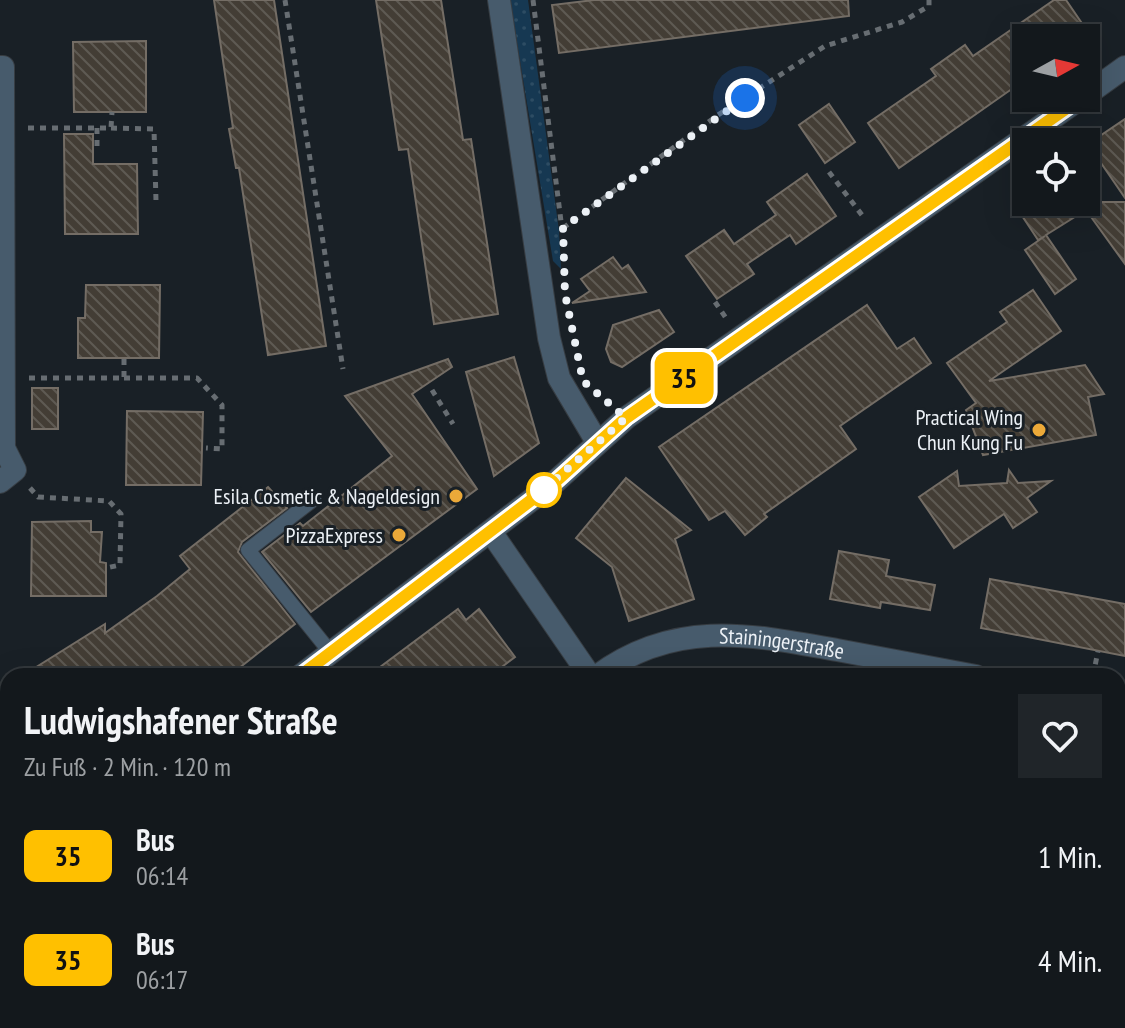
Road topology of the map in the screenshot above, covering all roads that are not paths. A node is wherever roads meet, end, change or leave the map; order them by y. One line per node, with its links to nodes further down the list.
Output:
1 (499, 0): 6 (street)
2 (0, 67): 7 (street)
3 (1125, 67): 4 (street)
4 (1100, 85)
5 (1061, 112): 6 (street)
6 (597, 442): 9 (street)
7 (8, 476)
8 (314, 499): 10 (lane)
9 (491, 532): 10 (street); 12 (street)
10 (331, 653): 11 (street)
11 (311, 668)
12 (584, 668)
13 (611, 668): 14 (street, Stainingerstraße)
14 (932, 668)

